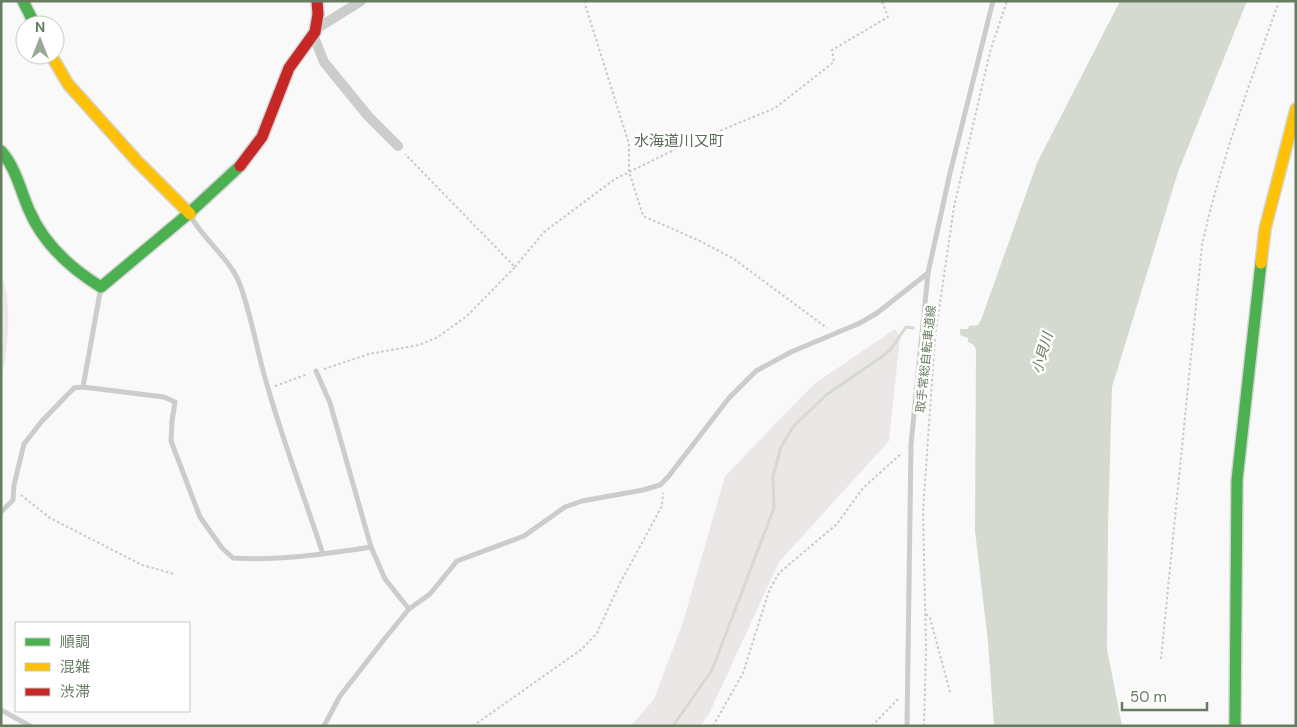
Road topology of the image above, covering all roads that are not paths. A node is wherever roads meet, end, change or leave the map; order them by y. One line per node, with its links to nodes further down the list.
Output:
1 (23, 1): 5 (street)
2 (317, 1): 6 (street)
3 (361, 1): 6 (street)
4 (993, 1): 12 (lane)
5 (30, 15)
6 (315, 33): 9 (street); 11 (street)
7 (56, 65): 11 (street)
8 (1296, 109): 24 (street)
9 (398, 146)
10 (1, 150): 13 (street)
11 (190, 214): 13 (street); 18 (lane)
12 (928, 273): 19 (lane); 23 (lane)
13 (101, 287): 15 (lane)
14 (316, 371): 17 (lane)
15 (83, 387): 16 (lane); 18 (lane)
16 (1, 512)
17 (371, 547): 18 (lane); 19 (lane)
18 (323, 554)
19 (409, 609): 22 (lane)
20 (1, 710): 21 (lane)
21 (30, 726)
22 (324, 726)
23 (907, 726)
24 (1235, 726)

